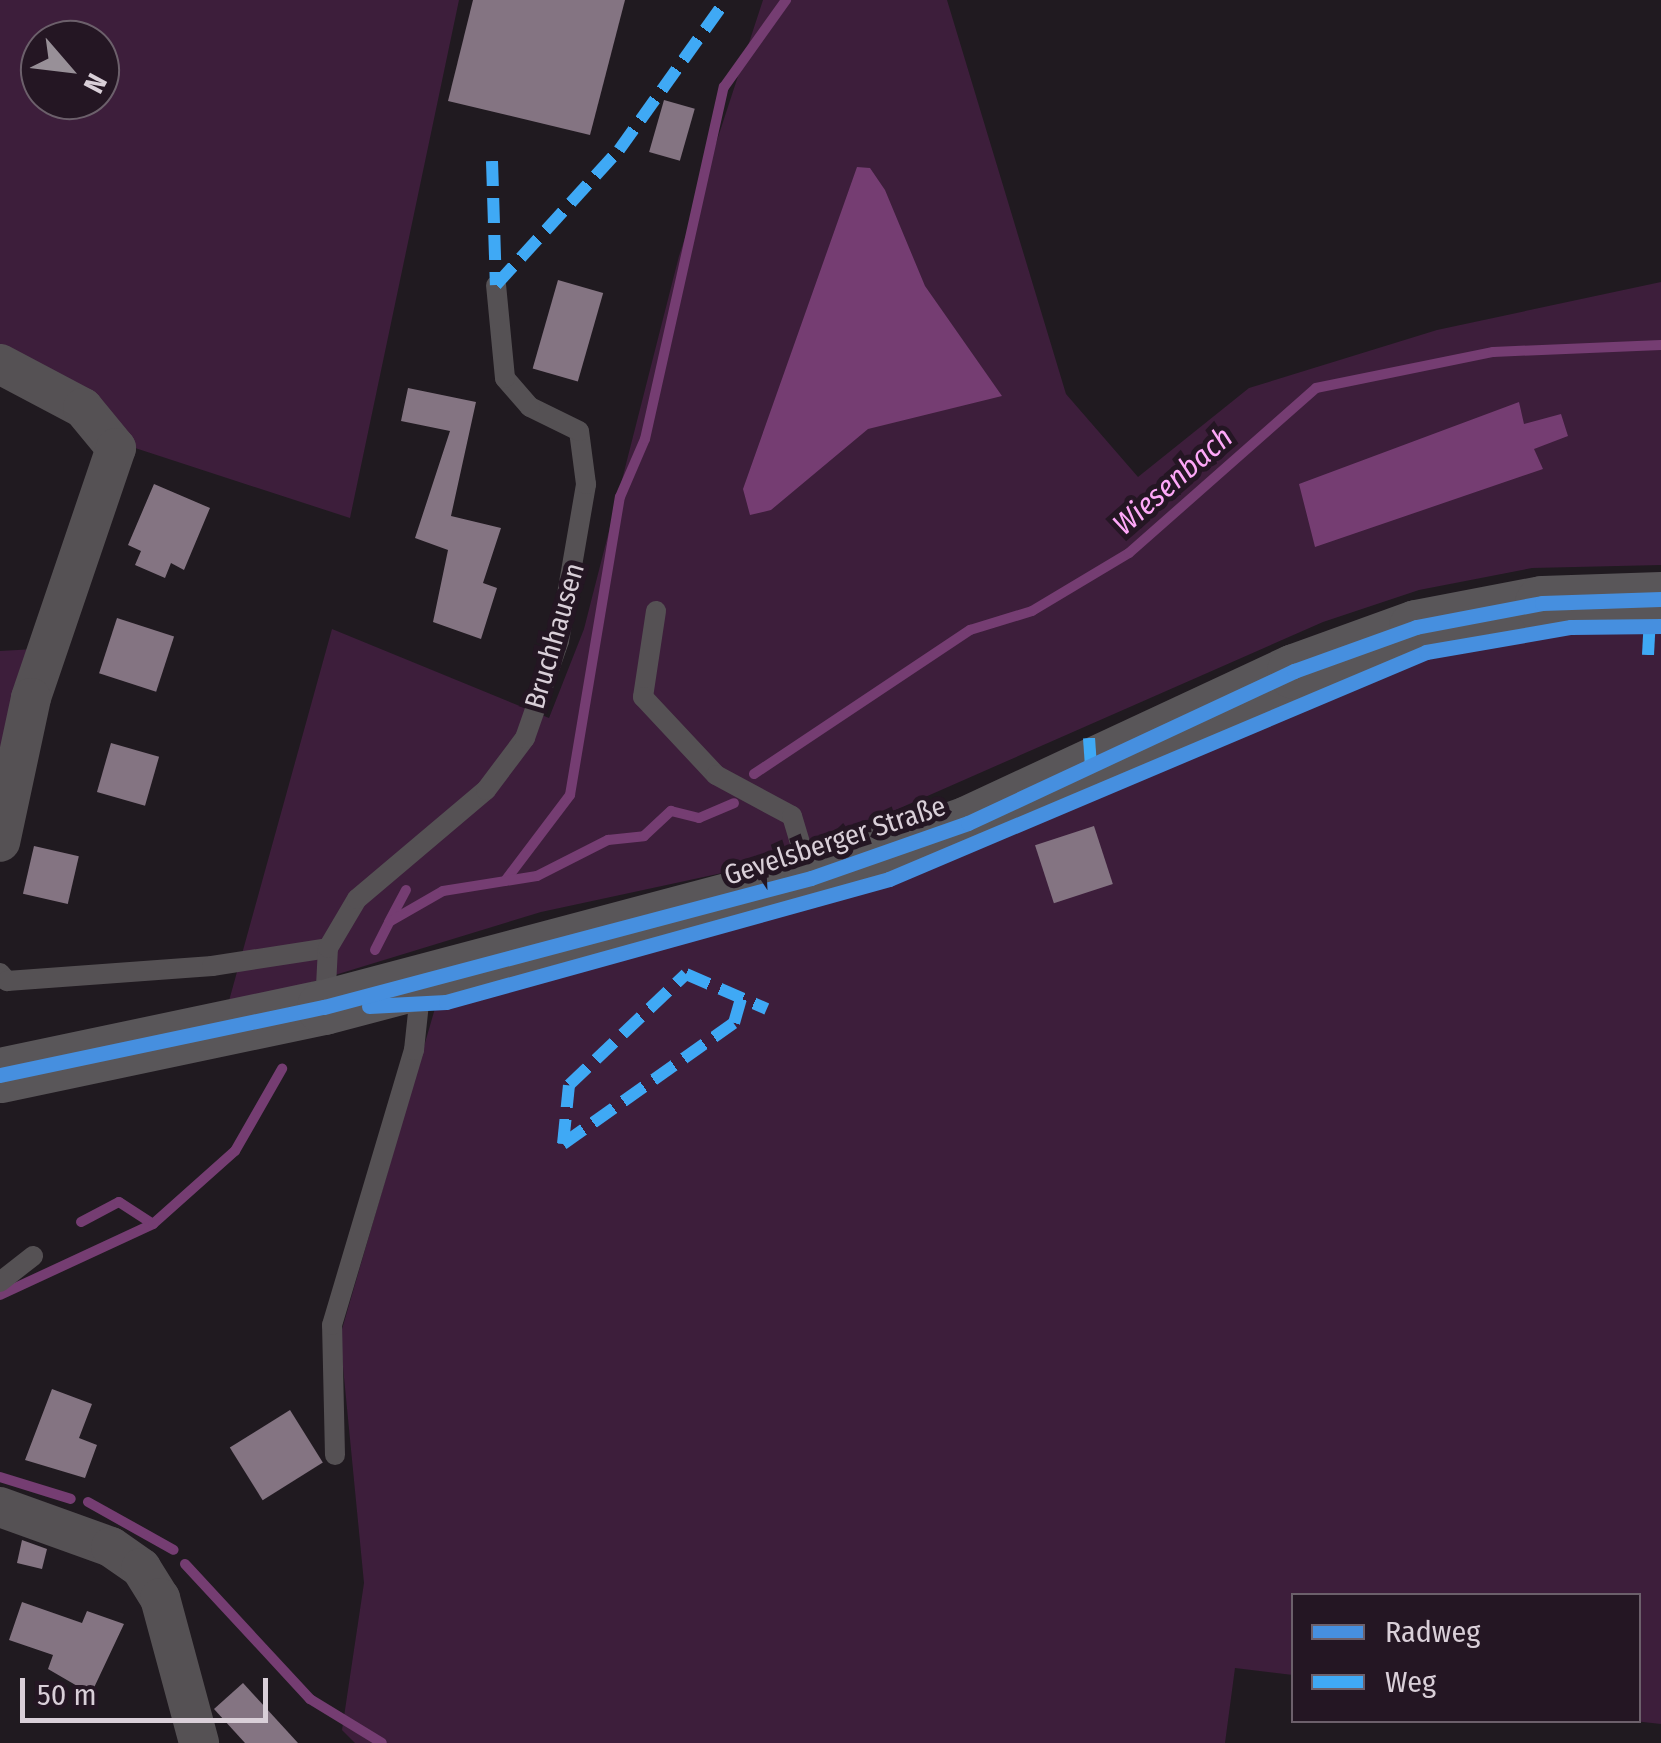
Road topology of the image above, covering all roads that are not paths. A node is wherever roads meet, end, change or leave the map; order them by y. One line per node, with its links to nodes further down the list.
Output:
1 (496, 285): 7 (lane, Bruchhausen)
2 (0, 364): 5 (street)
3 (1661, 599): 6 (main road, Gevelsberger Straße)
4 (656, 611): 6 (lane)
5 (0, 842)
6 (811, 878): 9 (main road, Gevelsberger Straße)
7 (328, 948): 8 (lane); 10 (lane, Bruchhausen)
8 (0, 974)
9 (421, 983): 10 (main road, Gevelsberger Straße); 14 (lane)
10 (324, 1007): 11 (main road, Gevelsberger Straße)
11 (0, 1075)
12 (33, 1256): 13 (lane)
13 (0, 1282)
14 (335, 1455)
15 (0, 1507): 16 (street)
16 (198, 1743)

